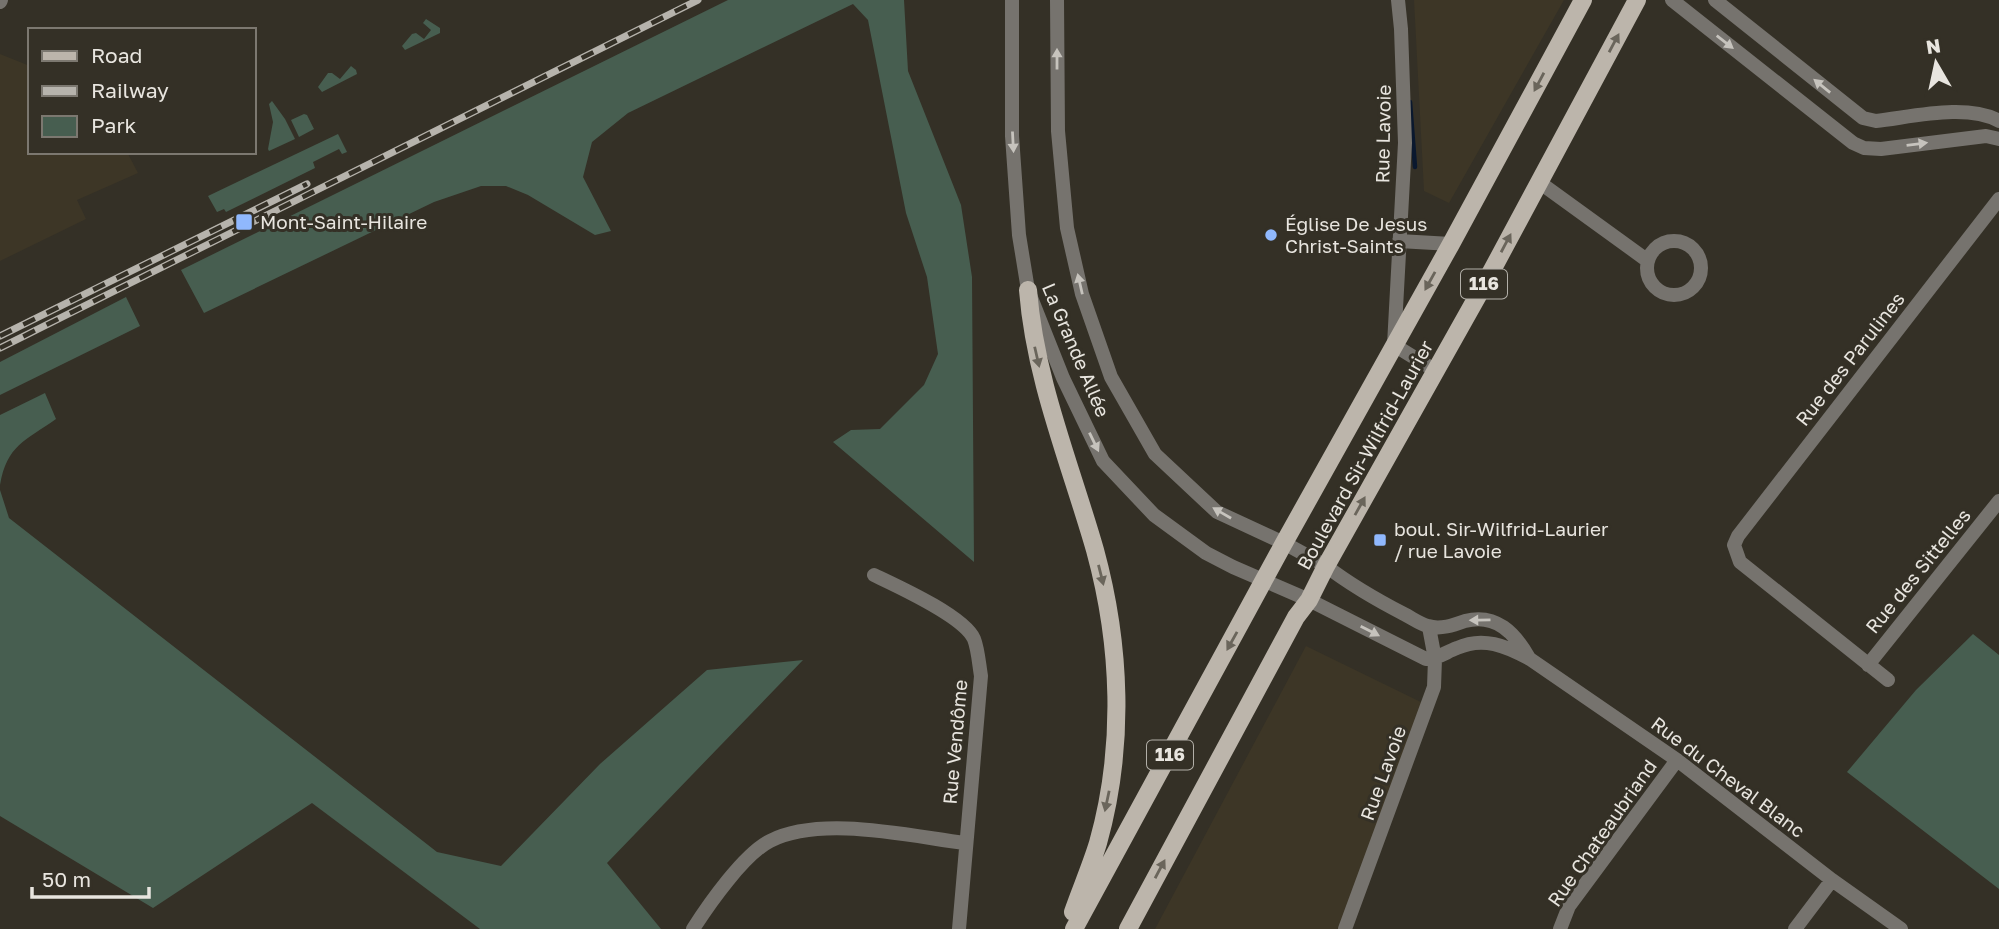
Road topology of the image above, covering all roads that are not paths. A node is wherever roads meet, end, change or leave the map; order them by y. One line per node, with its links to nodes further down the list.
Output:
1 (1012, 0): 17 (street, La Grande Allée, one-way to 17)
2 (1057, 0): 21 (street, La Grande Allée, one-way to 2)
3 (1398, 0): 14 (street, Rue Lavoie)
4 (1583, 0): 15 (main road, Boulevard Sir-Wilfrid-Laurier / 116, one-way to 15)
5 (1637, 0): 12 (main road, Boulevard Sir-Wilfrid-Laurier / 116, one-way to 5)
6 (1672, 0): 10 (street, one-way to 10)
7 (1715, 0): 8 (street, one-way to 7)
8 (1843, 103): 9 (street); 10 (street)
9 (1999, 121)
10 (1827, 122): 11 (street, one-way to 11)
11 (1999, 139)
12 (1539, 182): 16 (street); 19 (main road, Boulevard Sir-Wilfrid-Laurier / 116, one-way to 12)
13 (1999, 199): 29 (street, Rue des Parulines)
14 (1399, 241): 15 (street); 18 (street, Rue Lavoie)
15 (1451, 244): 18 (main road, Boulevard Sir-Wilfrid-Laurier / 116, one-way to 18)
16 (1648, 261)
17 (1028, 290): 24 (street, La Grande Allée, one-way to 24); 36 (main road, one-way to 36)
18 (1394, 345): 19 (street); 21 (main road, Boulevard Sir-Wilfrid-Laurier / 116)
19 (1436, 371): 22 (main road, Boulevard Sir-Wilfrid-Laurier / 116, one-way to 19)
20 (1999, 501): 29 (street, Rue des Sittelles)
21 (1284, 543): 22 (street, La Grande Allée); 24 (main road, Boulevard Sir-Wilfrid-Laurier / 116)
22 (1326, 566): 25 (main road, Boulevard Sir-Wilfrid-Laurier / 116); 26 (street)
23 (874, 575): 32 (street, Rue Vendôme)
24 (1265, 581): 25 (street, La Grande Allée); 37 (main road, Boulevard Sir-Wilfrid-Laurier / 116, one-way to 37)
25 (1309, 600): 27 (street, one-way to 27); 38 (main road, Boulevard Sir-Wilfrid-Laurier / 116, one-way to 25)
26 (1429, 627): 27 (street, Rue Lavoie); 28 (street, Rue du Cheval Blanc, one-way to 26)
27 (1436, 659): 28 (street, Rue du Cheval Blanc); 39 (street, Rue Lavoie)
28 (1530, 659): 31 (street, Rue du Cheval Blanc)
29 (1868, 665): 30 (street)
30 (1888, 680)
31 (1677, 760): 33 (street, Rue du Cheval Blanc); 40 (street, Rue Chateaubriand)
32 (965, 844): 34 (street); 35 (street, Rue Vendôme)
33 (1832, 880): 41 (street); 42 (street, Rue du Cheval Blanc)
34 (694, 929)
35 (959, 929)
36 (1066, 929)
37 (1074, 929)
38 (1128, 929)
39 (1345, 929)
40 (1560, 929)
41 (1795, 929)
42 (1901, 929)

